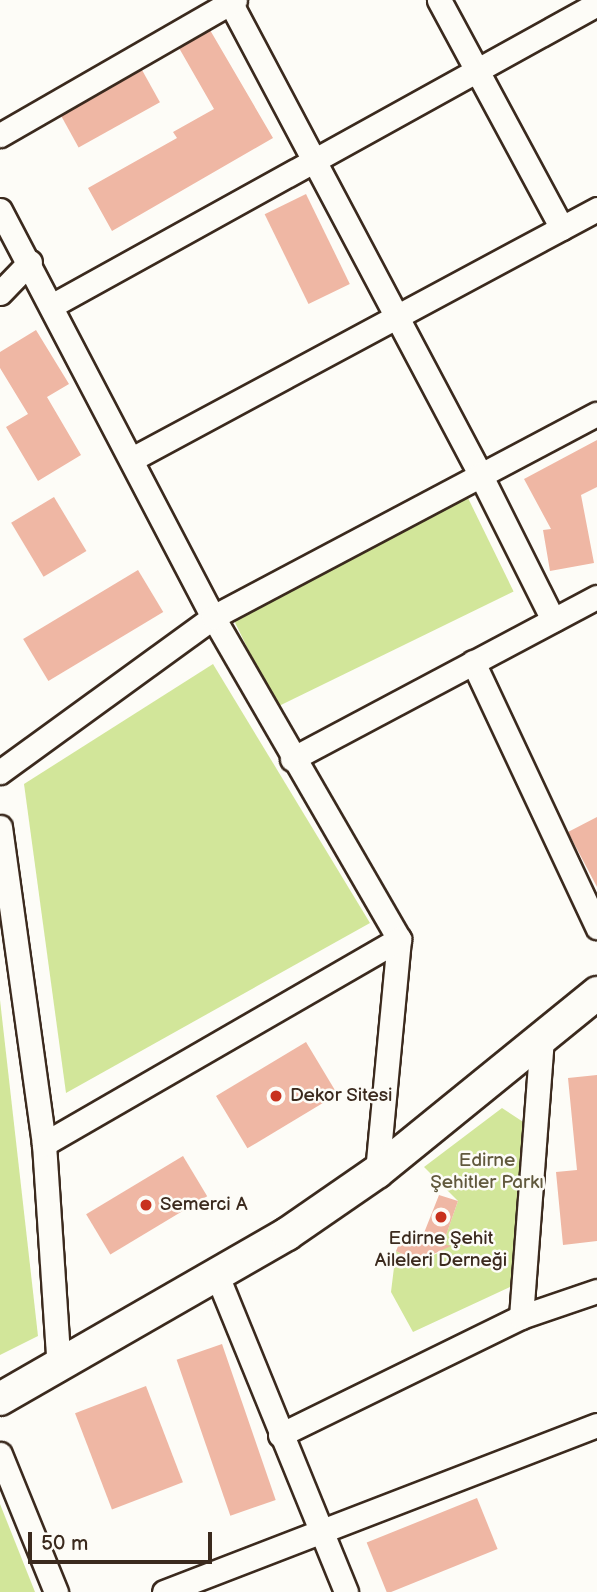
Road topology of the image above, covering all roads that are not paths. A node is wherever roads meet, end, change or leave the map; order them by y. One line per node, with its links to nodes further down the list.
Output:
1 (439, 0): 4 (street)
2 (232, 1): 5 (street); 6 (street)
3 (597, 4): 4 (street)
4 (476, 71): 6 (street); 9 (street)
5 (0, 135)
6 (316, 162): 12 (street); 13 (street)
7 (597, 209): 9 (street)
8 (0, 210): 10 (street)
9 (562, 228): 13 (street)
10 (30, 262): 11 (street); 12 (street)
11 (0, 293)
12 (53, 305): 15 (street)
13 (396, 317): 15 (street); 16 (street)
14 (597, 414): 16 (street)
15 (132, 458): 18 (street)
16 (480, 474): 18 (street); 19 (street)
17 (597, 597): 19 (street)
18 (213, 617): 21 (street); 22 (street)
19 (552, 620): 20 (street)
20 (473, 662): 21 (street); 24 (street)
21 (292, 759): 25 (street)
22 (0, 772)
23 (0, 827): 28 (street)
24 (597, 927)
25 (399, 939): 28 (street); 29 (street)
26 (597, 993): 27 (main road)
27 (542, 1035): 29 (main road); 32 (street)
28 (44, 1144): 33 (street)
29 (377, 1172): 30 (main road)
30 (216, 1273): 33 (main road); 36 (street)
31 (597, 1291): 32 (street)
32 (521, 1317): 36 (street)
33 (59, 1368): 34 (main road)
34 (0, 1399)
35 (597, 1425): 38 (street)
36 (280, 1435): 38 (street)
37 (0, 1454): 40 (street)
38 (319, 1531): 39 (street); 42 (street)
39 (217, 1583): 41 (street)
40 (56, 1592)
41 (164, 1592)
42 (346, 1592)

